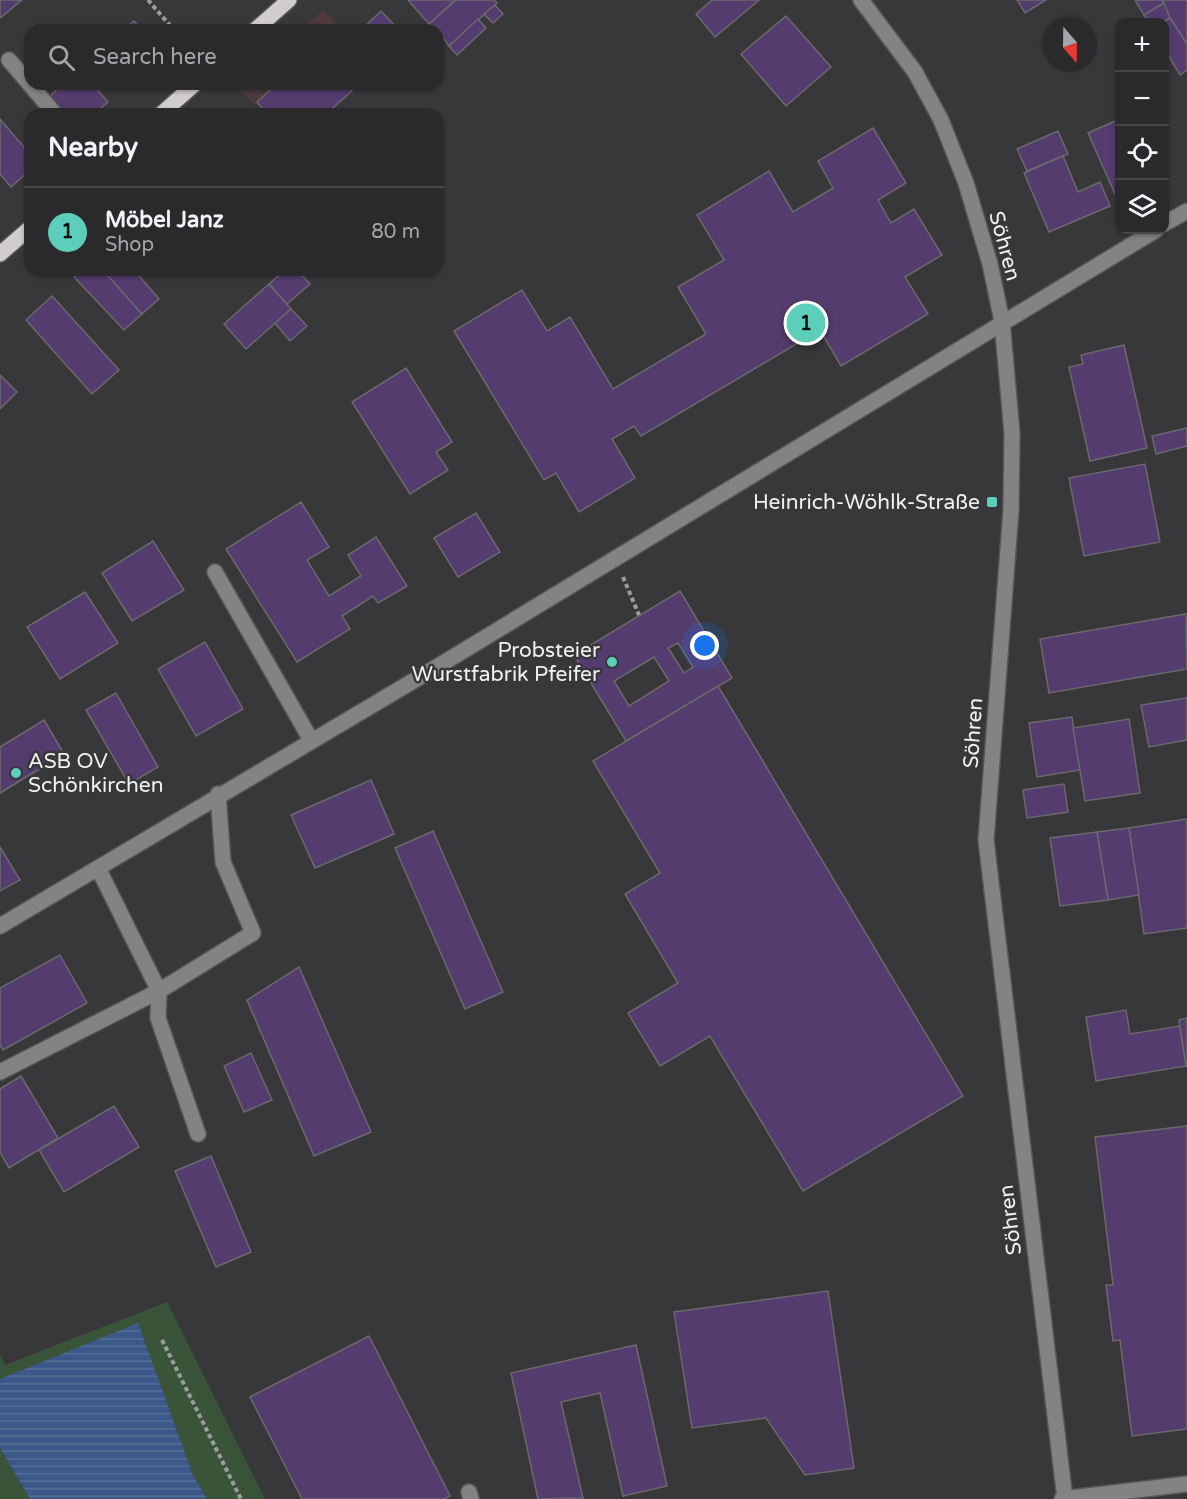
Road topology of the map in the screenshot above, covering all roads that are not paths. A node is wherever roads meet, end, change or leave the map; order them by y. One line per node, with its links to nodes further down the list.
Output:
1 (289, 0): 3 (main road)
2 (867, 2): 15 (street, Söhren)
3 (262, 24)
4 (9, 60): 5 (street)
5 (24, 78)
6 (35, 90): 8 (street)
7 (188, 90): 9 (main road)
8 (50, 108)
9 (167, 108)
10 (1187, 211): 11 (street)
11 (1169, 221)
12 (24, 233): 14 (main road)
13 (1149, 234): 15 (street)
14 (0, 254)
15 (1002, 321): 17 (street); 25 (street, Söhren)
16 (216, 572): 17 (street)
17 (311, 740): 18 (street)
18 (218, 795): 19 (street); 21 (street)
19 (98, 868): 20 (street); 21 (street)
20 (0, 926)
21 (159, 991): 22 (street); 23 (street)
22 (0, 1072)
23 (198, 1134)
24 (1187, 1484): 25 (street)
25 (1064, 1499)

